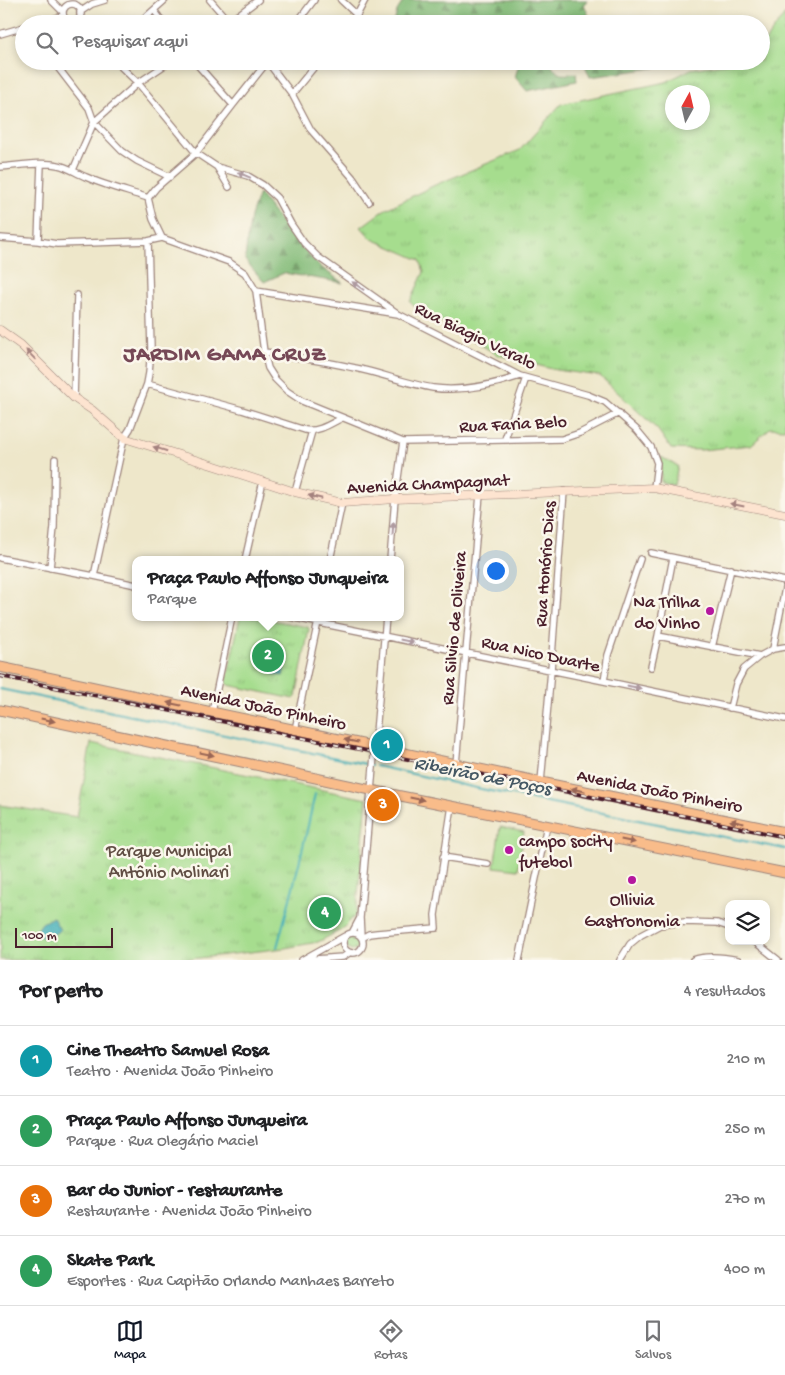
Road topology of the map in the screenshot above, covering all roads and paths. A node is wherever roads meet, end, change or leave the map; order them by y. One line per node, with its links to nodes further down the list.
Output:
1 (51, 0): 13 (street)
2 (105, 0): 10 (street)
3 (165, 0): 11 (street)
4 (210, 0): 16 (street)
5 (258, 0): 17 (street)
6 (314, 0): 18 (street)
7 (341, 0): 19 (street)
8 (365, 0): 19 (street)
9 (69, 2): 12 (street); 13 (street)
10 (91, 2): 12 (street)
11 (154, 10): 14 (street); 15 (street)
12 (80, 13)
13 (63, 14)
14 (148, 15)
15 (158, 15)
16 (222, 15)
17 (239, 15)
18 (303, 15)
19 (357, 15)
20 (15, 30): 21 (street)
21 (0, 34)
22 (60, 70): 32 (street)
23 (124, 70): 29 (street)
24 (158, 70): 29 (street)
25 (202, 70): 31 (street)
26 (261, 70): 31 (street)
27 (274, 70): 30 (street)
28 (312, 70): 30 (street)
29 (138, 83): 32 (street); 33 (street)
30 (292, 94): 41 (street)
31 (233, 105): 33 (street)
32 (94, 122): 37 (street); 38 (street)
33 (196, 153): 35 (street); 38 (street)
34 (41, 164): 36 (street); 37 (street); 44 (street)
35 (217, 166): 39 (street); 48 (street, one-way to 35)
36 (0, 167)
37 (73, 170): 40 (street)
38 (170, 177): 40 (street)
39 (229, 187)
40 (148, 198): 43 (street)
41 (369, 202)
42 (0, 238): 44 (street)
43 (162, 238): 45 (street); 46 (street)
44 (38, 241): 45 (street)
45 (148, 241): 52 (street)
46 (256, 291): 48 (street, Rua Biagio Varalo); 50 (street)
47 (77, 295): 53 (street)
48 (398, 314): 51 (street, Rua Biagio Varalo)
49 (0, 330): 53 (street, Avenida Champagnat, one-way to 49)
50 (264, 352): 51 (street); 55 (street)
51 (523, 377): 54 (street, Rua Biagio Varalo); 58 (street)
52 (147, 384): 56 (street); 57 (street)
53 (74, 398): 57 (street, Avenida Champagnat)
54 (619, 413): 58 (street, Rua Faria Belo); 62 (street, Rua Biagio Varalo)
55 (342, 418): 56 (street); 59 (street)
56 (312, 431): 64 (street)
57 (124, 438): 61 (street, Avenida Champagnat, one-way to 57); 78 (street)
58 (505, 439): 59 (street, Rua Faria Belo)
59 (403, 442): 66 (street)
60 (55, 459): 76 (street)
61 (263, 481): 64 (street, Avenida Champagnat); 70 (street)
62 (654, 488): 63 (street, Avenida Champagnat); 68 (street, Avenida Champagnat, one-way to 62)
63 (564, 491): 65 (street, Avenida Champagnat); 95 (street, Rua Honório Dias)
64 (295, 492): 67 (street, Avenida Champagnat, one-way to 64)
65 (480, 495): 66 (street, Avenida Champagnat); 91 (street, Rua Silvio de Oliveira)
66 (395, 499): 67 (street, Avenida Champagnat); 72 (street, one-way to 66)
67 (342, 503): 71 (street)
68 (785, 514)
69 (651, 553): 74 (street)
70 (246, 556)
71 (331, 556)
72 (390, 556)
73 (0, 558): 76 (street)
74 (673, 558): 77 (street); 87 (street)
75 (640, 559): 96 (street)
76 (50, 568): 78 (street)
77 (731, 569): 79 (street); 88 (street)
78 (94, 576): 80 (street)
79 (785, 581)
80 (132, 584)
81 (785, 588): 89 (street)
82 (231, 621): 99 (street)
83 (318, 621): 101 (street)
84 (322, 621): 86 (street, Rua Nico Duarte)
85 (386, 621): 86 (street)
86 (385, 636): 91 (street, Rua Nico Duarte, one-way to 91); 102 (street)
87 (658, 636): 88 (street); 93 (street)
88 (712, 646): 92 (street)
89 (773, 648): 90 (street); 92 (street)
90 (785, 648)
91 (466, 653): 95 (street, Rua Nico Duarte); 103 (street, Rua Silvio de Oliveira)
92 (760, 656): 97 (street)
93 (651, 666)
94 (0, 667): 99 (main road, Avenida João Pinheiro, one-way to 94)
95 (551, 670): 96 (street, Rua Nico Duarte); 104 (street, Rua Honório Dias)
96 (604, 681): 97 (street, Rua Nico Duarte, one-way to 97)
97 (730, 708): 100 (street, Rua Nico Duarte)
98 (0, 710): 105 (main road, one-way to 105)
99 (212, 712): 101 (main road, Avenida João Pinheiro)
100 (785, 720)
101 (295, 730): 102 (main road, Avenida João Pinheiro, one-way to 101)
102 (376, 747): 103 (main road, Avenida João Pinheiro); 105 (street)
103 (456, 764): 104 (main road, Avenida João Pinheiro)
104 (541, 782): 108 (main road, Avenida João Pinheiro, one-way to 104)
105 (371, 790): 106 (main road, one-way to 106); 112 (street)
106 (452, 806): 107 (main road); 109 (street)
107 (547, 824): 111 (main road, one-way to 111); 121 (street)
108 (785, 832)
109 (443, 857): 110 (street); 116 (street)
110 (488, 864)
111 (785, 873)
112 (360, 918): 114 (street); 116 (street)
113 (725, 925): 122 (street)
114 (352, 933): 115 (street); 116 (street)
115 (345, 936): 118 (street); 119 (street)
116 (362, 937): 118 (street)
117 (759, 945): 125 (street)
118 (352, 953): 119 (street); 120 (street)
119 (301, 960)
120 (348, 960)
121 (519, 960)
122 (620, 960)
123 (694, 960): 124 (street)
124 (738, 960)
125 (778, 960)

